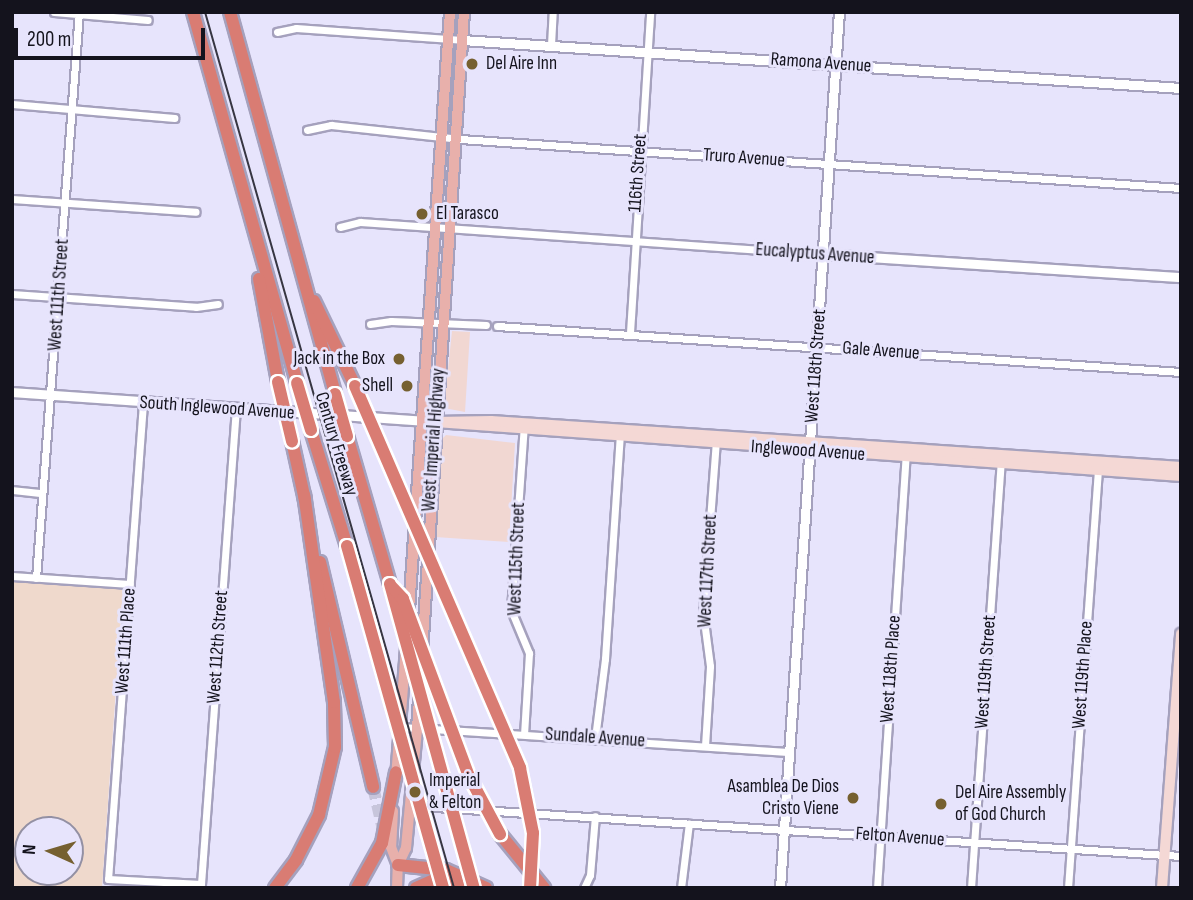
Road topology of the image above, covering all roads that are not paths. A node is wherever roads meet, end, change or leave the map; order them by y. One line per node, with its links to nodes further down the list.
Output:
1 (54, 12): 9 (street)
2 (193, 12): 30 (highway, Century Freeway)
3 (230, 12): 36 (highway, Century Freeway)
4 (450, 12): 12 (main road, West Imperial Highway)
5 (464, 12): 13 (main road, West Imperial Highway)
6 (554, 12): 14 (street)
7 (650, 12): 15 (street, 116th Street)
8 (839, 12): 16 (street, West 118th Street)
9 (79, 13): 10 (street); 19 (street, West 111th Street)
10 (148, 20)
11 (277, 32): 12 (street)
12 (448, 39): 13 (street); 22 (main road, West Imperial Highway)
13 (462, 40): 14 (street, Ramona Avenue); 23 (main road, West Imperial Highway)
14 (551, 45): 15 (street, Ramona Avenue)
15 (647, 52): 16 (street, Ramona Avenue); 24 (street, 116th Street)
16 (835, 64): 17 (street, Ramona Avenue); 25 (street, West 118th Street)
17 (1181, 88)
18 (12, 104): 19 (street)
19 (73, 108): 20 (street); 28 (street, West 111th Street)
20 (174, 118)
21 (307, 130): 22 (street, Truro Avenue)
22 (441, 134): 23 (street, Truro Avenue); 32 (main road, West Imperial Highway)
23 (455, 137): 24 (street, Truro Avenue); 33 (main road, West Imperial Highway)
24 (640, 150): 25 (street, Truro Avenue); 34 (street, 116th Street)
25 (829, 164): 26 (street, Truro Avenue); 35 (street, West 118th Street)
26 (1181, 188)
27 (12, 200): 28 (street)
28 (66, 204): 29 (street); 39 (street, West 111th Street)
29 (196, 212)
30 (250, 223): 66 (highway, bridge); 95 (highway, Century Freeway, bridge)
31 (340, 227): 32 (street, Eucalyptus Avenue)
32 (435, 228): 33 (street, Eucalyptus Avenue); 42 (main road, West Imperial Highway)
33 (449, 230): 34 (street, Eucalyptus Avenue); 41 (main road, West Imperial Highway)
34 (634, 241): 35 (street, Eucalyptus Avenue); 46 (street, 116th Street)
35 (823, 254): 37 (street, Eucalyptus Avenue); 47 (street, West 118th Street)
36 (300, 273): 70 (highway, Century Freeway, bridge); 99 (highway, bridge)
37 (1181, 277)
38 (12, 295): 39 (street)
39 (59, 298): 40 (street); 50 (street, West 111th Street)
40 (218, 304)
41 (442, 322): 42 (street); 44 (street); 54 (main road, West Imperial Highway)
42 (429, 323): 43 (street); 53 (main road, West Imperial Highway)
43 (370, 324)
44 (486, 325)
45 (496, 326): 46 (street, Gale Avenue)
46 (630, 333): 47 (street, Gale Avenue)
47 (818, 346): 48 (street, Gale Avenue); 58 (street, West 118th Street)
48 (1181, 372)
49 (12, 393): 50 (street, South Inglewood Avenue)
50 (50, 395): 51 (street, South Inglewood Avenue); 65 (street, West 111th Street)
51 (143, 402): 52 (street, South Inglewood Avenue); 69 (street, West 111th Place)
52 (236, 410): 53 (street, South Inglewood Avenue); 90 (street, West 112th Street)
53 (422, 421): 54 (main road, Inglewood Avenue); 72 (main road, West Imperial Highway)
54 (435, 422): 55 (main road, Inglewood Avenue); 73 (main road, West Imperial Highway)
55 (524, 428): 56 (main road, Inglewood Avenue); 74 (street, West 115th Street)
56 (619, 434): 57 (main road, Inglewood Avenue); 75 (street)
57 (716, 440): 58 (main road, Inglewood Avenue); 76 (street, West 117th Street)
58 (811, 447): 59 (main road, Inglewood Avenue); 77 (street, West 118th Street)
59 (906, 454): 60 (main road, Inglewood Avenue); 84 (street, West 118th Place)
60 (1001, 460): 61 (main road, Inglewood Avenue); 85 (street, West 119th Street)
61 (1098, 467): 62 (main road, Inglewood Avenue); 63 (main road, Inglewood Avenue); 86 (street, West 119th Place)
62 (1181, 467)
63 (1181, 476)
64 (12, 490): 65 (street)
65 (41, 492): 68 (street, West 111th Street)
66 (304, 495): 79 (highway); 91 (highway)
67 (12, 576): 68 (street)
68 (36, 578): 69 (street)
69 (130, 584): 90 (street, West 111th Place)
70 (390, 584): 97 (highway, Century Freeway, bridge); 100 (highway, bridge)
71 (1181, 634): 87 (main road)
72 (401, 727): 73 (street, Sundale Avenue); 78 (main road, West Imperial Highway)
73 (416, 729): 74 (street, Sundale Avenue); 80 (main road, West Imperial Highway)
74 (524, 734): 75 (street, Sundale Avenue)
75 (594, 738): 76 (street, Sundale Avenue)
76 (705, 746): 77 (street, Sundale Avenue)
77 (789, 752): 83 (street, West 118th Street)
78 (396, 772): 89 (main road, West Imperial Highway); 92 (highway)
79 (373, 787)
80 (410, 806): 81 (street, Felton Avenue); 89 (main road, West Imperial Highway)
81 (595, 816): 82 (street, Felton Avenue); 101 (street)
82 (689, 823): 83 (street, Felton Avenue); 102 (street)
83 (784, 829): 84 (street, Felton Avenue); 103 (street, West 118th Street)
84 (880, 836): 85 (street, Felton Avenue); 104 (street, West 118th Place)
85 (975, 842): 86 (street, Felton Avenue); 105 (street, West 119th Street)
86 (1070, 849): 87 (street, Felton Avenue); 106 (street, West 119th Place)
87 (1165, 855): 88 (street, Felton Avenue); 107 (main road)
88 (1181, 856)
89 (398, 865): 93 (main road, West Imperial Highway); 98 (highway)
90 (108, 879)
91 (275, 888)
92 (357, 888)
93 (397, 888)
94 (416, 888): 96 (highway)
95 (443, 888)
96 (468, 888)
97 (474, 888)
98 (486, 888)
99 (530, 888)
100 (544, 888)
101 (584, 888)
102 (681, 888)
103 (780, 888)
104 (877, 888)
105 (971, 888)
106 (1068, 888)
107 (1162, 888)

